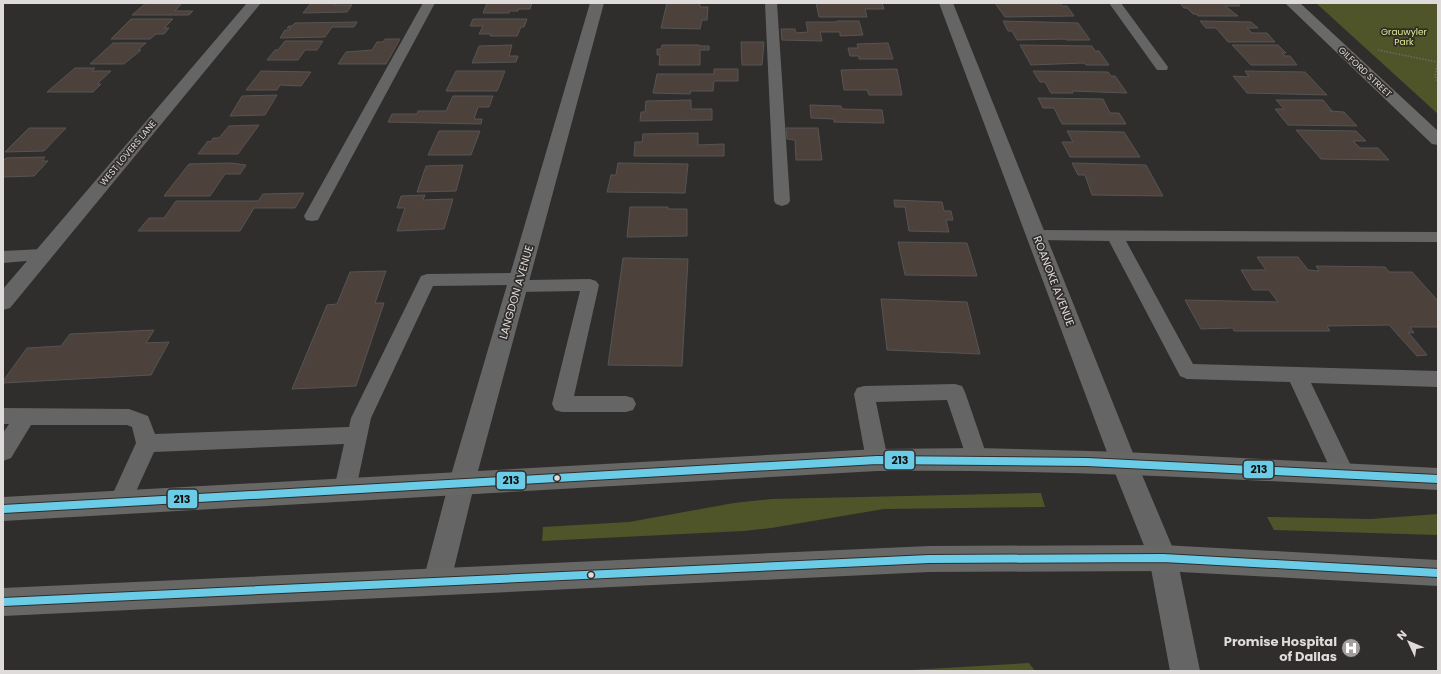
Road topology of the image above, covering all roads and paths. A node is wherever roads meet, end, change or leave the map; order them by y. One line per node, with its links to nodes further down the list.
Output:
1 (254, 3): 19 (street, WEST LOVERS LANE)
2 (429, 3): 15 (lane)
3 (597, 3): 21 (street, LANGDON AVENUE)
4 (771, 3): 14 (lane)
5 (946, 3): 16 (street, ROANOKE AVENUE)
6 (1115, 3): 11 (lane)
7 (1292, 3): 13 (street, GILFORD STREET)
8 (1378, 50): 10 (path)
9 (1438, 59): 10 (path)
10 (1437, 62): 12 (path)
11 (1162, 67)
12 (1438, 82)
13 (1438, 140)
14 (782, 201)
15 (312, 216)
16 (1036, 235): 17 (lane); 33 (street, ROANOKE AVENUE)
17 (1115, 236): 18 (lane); 23 (lane)
18 (1438, 237)
19 (43, 255): 20 (lane); 22 (street, WEST LOVERS LANE)
20 (3, 257)
21 (518, 282): 25 (lane); 28 (lane); 36 (street, LANGDON AVENUE)
22 (3, 304)
23 (1297, 375): 24 (lane); 34 (lane)
24 (1438, 379)
25 (626, 404)
26 (3, 416): 27 (lane)
27 (25, 416): 29 (lane); 30 (lane)
28 (358, 435): 29 (lane); 37 (lane)
29 (147, 443): 38 (lane)
30 (3, 452)
31 (977, 459): 32 (main road); 32 (lane); 33 (main road)
32 (877, 460): 36 (main road)
33 (1124, 463): 34 (main road); 40 (street, ROANOKE AVENUE)
34 (1344, 474): 35 (main road)
35 (1438, 479)
36 (462, 482): 37 (main road); 42 (street, LANGDON AVENUE)
37 (345, 489): 38 (main road)
38 (120, 502): 39 (main road)
39 (3, 509)
40 (1163, 558): 41 (main road); 42 (main road); 44 (street, ROANOKE AVENUE)
41 (1438, 573)
42 (437, 581): 43 (main road)
43 (3, 602)
44 (1185, 671)

